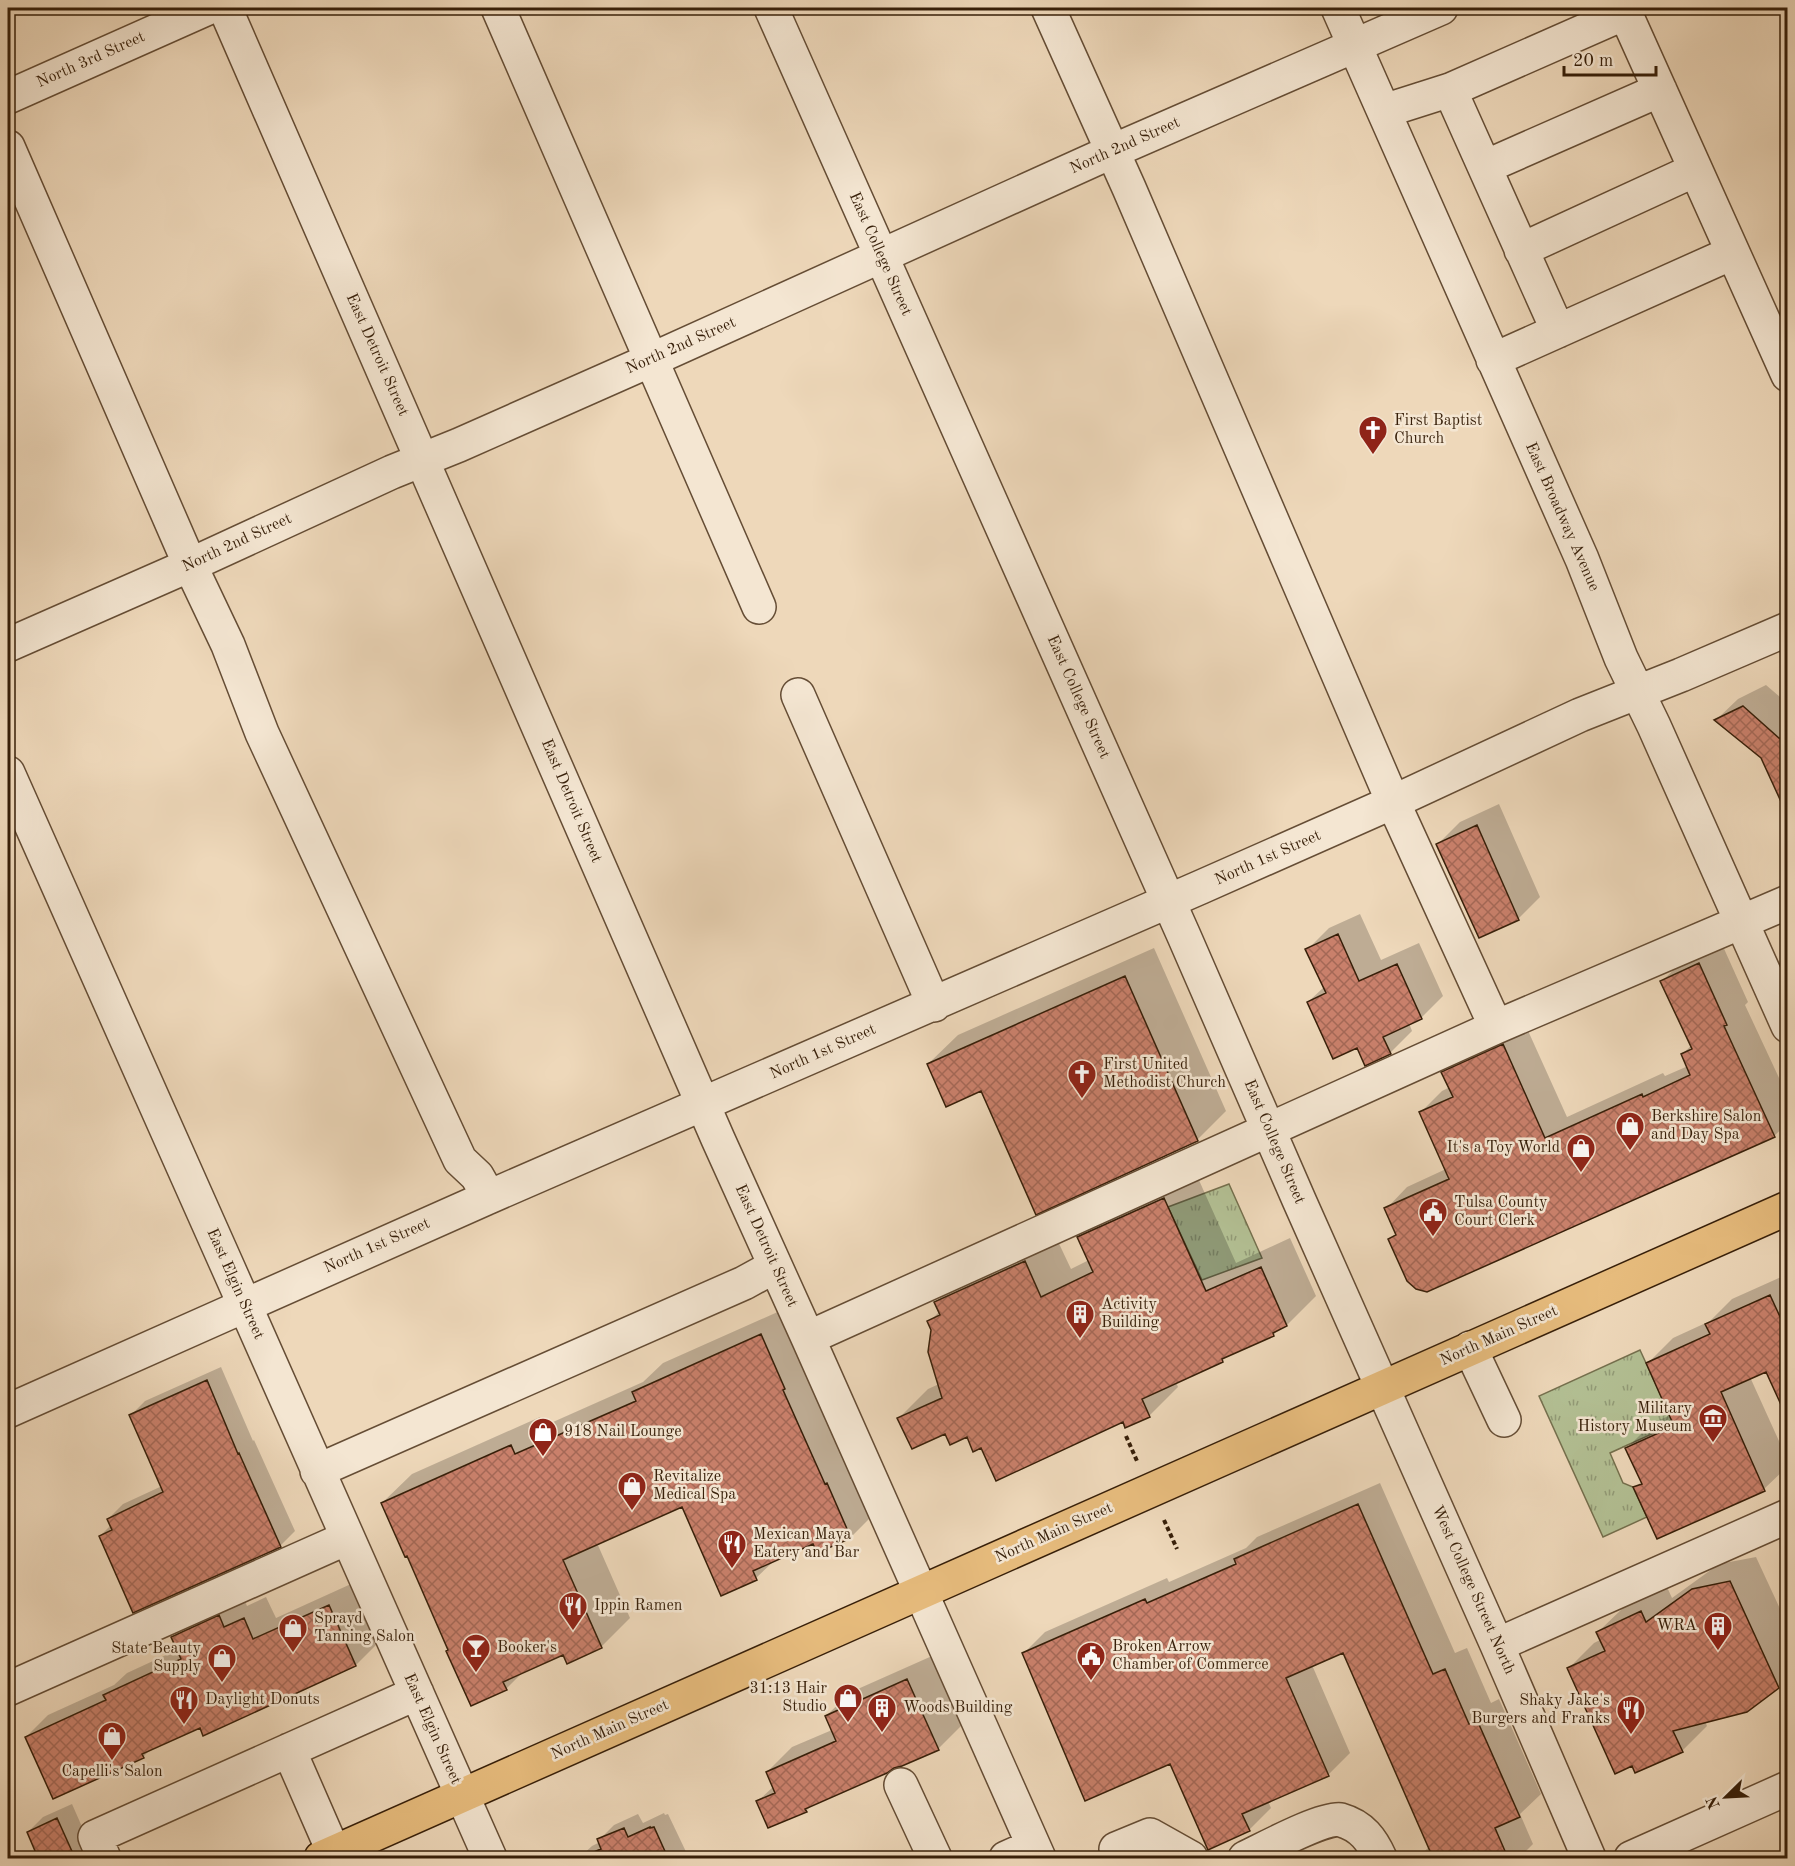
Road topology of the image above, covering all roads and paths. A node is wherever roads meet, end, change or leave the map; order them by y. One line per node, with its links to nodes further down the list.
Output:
1 (208, 8): 12 (street, North 3rd Street)
2 (225, 8): 25 (street, East Detroit Street)
3 (498, 8): 22 (street)
4 (771, 8): 20 (street, East College Street)
5 (1048, 8): 15 (street)
6 (1338, 8): 9 (street, East Broadway Avenue)
7 (1441, 8): 9 (street, North 2nd Street)
8 (1624, 10): 10 (street); 11 (street)
9 (1355, 45): 13 (street, East Broadway Avenue); 15 (street, North 2nd Street)
10 (1450, 90): 13 (street); 16 (street)
11 (1660, 90): 16 (street); 17 (street)
12 (8, 97)
13 (1384, 111): 23 (street, East Broadway Avenue)
14 (8, 147): 26 (street)
15 (1113, 152): 20 (street, North 2nd Street); 33 (street)
16 (1485, 168): 18 (street)
17 (1695, 170): 18 (street); 19 (street)
18 (1521, 250): 21 (street)
19 (1732, 253): 21 (street); 24 (street)
20 (880, 256): 22 (street, North 2nd Street); 34 (street, East College Street)
21 (1558, 331): 23 (street)
22 (651, 360): 25 (street, North 2nd Street); 27 (street)
23 (1493, 360): 30 (street, East Broadway Avenue)
24 (1788, 375)
25 (423, 459): 26 (street, North 2nd Street); 40 (street, East Detroit Street)
26 (190, 565): 29 (street, North 2nd Street); 42 (street)
27 (759, 607)
28 (1788, 629): 30 (street, North 1st Street)
29 (8, 645)
30 (1638, 692): 33 (street, North 1st Street); 36 (street, East Broadway Avenue)
31 (798, 695): 37 (street)
32 (8, 773): 45 (street, East Elgin Street)
33 (1393, 802): 34 (street, North 1st Street); 39 (street)
34 (1169, 901): 37 (street, North 1st Street); 41 (street, East College Street)
35 (1788, 902): 36 (street)
36 (1742, 923): 38 (street, East Broadway Avenue); 39 (street)
37 (934, 1005): 40 (street, North 1st Street)
38 (1788, 1026)
39 (1496, 1027): 41 (street)
40 (703, 1105): 42 (street, North 1st Street); 44 (street, East Detroit Street)
41 (1269, 1130): 46 (street); 48 (street, East College Street)
42 (489, 1197): 45 (street, North 1st Street)
43 (1788, 1208): 47 (main road, North Main Street)
44 (775, 1266): 46 (street, East Detroit Street); 53 (street)
45 (245, 1305): 49 (street, North 1st Street); 53 (street, East Elgin Street)
46 (808, 1338): 58 (street, East Detroit Street)
47 (1470, 1348): 48 (main road, North Main Street); 50 (street)
48 (1383, 1388): 58 (main road, North Main Street); 59 (street, West College Street North)
49 (10, 1402)
50 (1504, 1420)
51 (1126, 1436): 52 (path)
52 (1139, 1464)
53 (318, 1471): 56 (street, East Elgin Street)
54 (1162, 1516): 57 (path)
55 (1788, 1516): 59 (street)
56 (347, 1538): 60 (street); 61 (street, East Elgin Street)
57 (1177, 1549)
58 (920, 1593): 65 (main road, North Main Street); 67 (street, East Detroit Street)
59 (1497, 1645): 76 (street, West College Street North)
60 (8, 1689)
61 (417, 1693): 62 (street); 65 (street, East Elgin Street)
62 (289, 1750): 68 (street); 69 (street)
63 (901, 1785): 71 (street)
64 (1788, 1788): 77 (street)
65 (462, 1796): 68 (main road, North Main Street); 70 (street, East Elgin Street)
66 (1295, 1848): 74 (street); 75 (street)
67 (1026, 1854)
68 (328, 1856)
69 (104, 1858)
70 (490, 1858)
71 (935, 1858)
72 (1120, 1858): 73 (street)
73 (1191, 1858)
74 (1245, 1858)
75 (1380, 1858)
76 (1589, 1858)
77 (1631, 1858)

